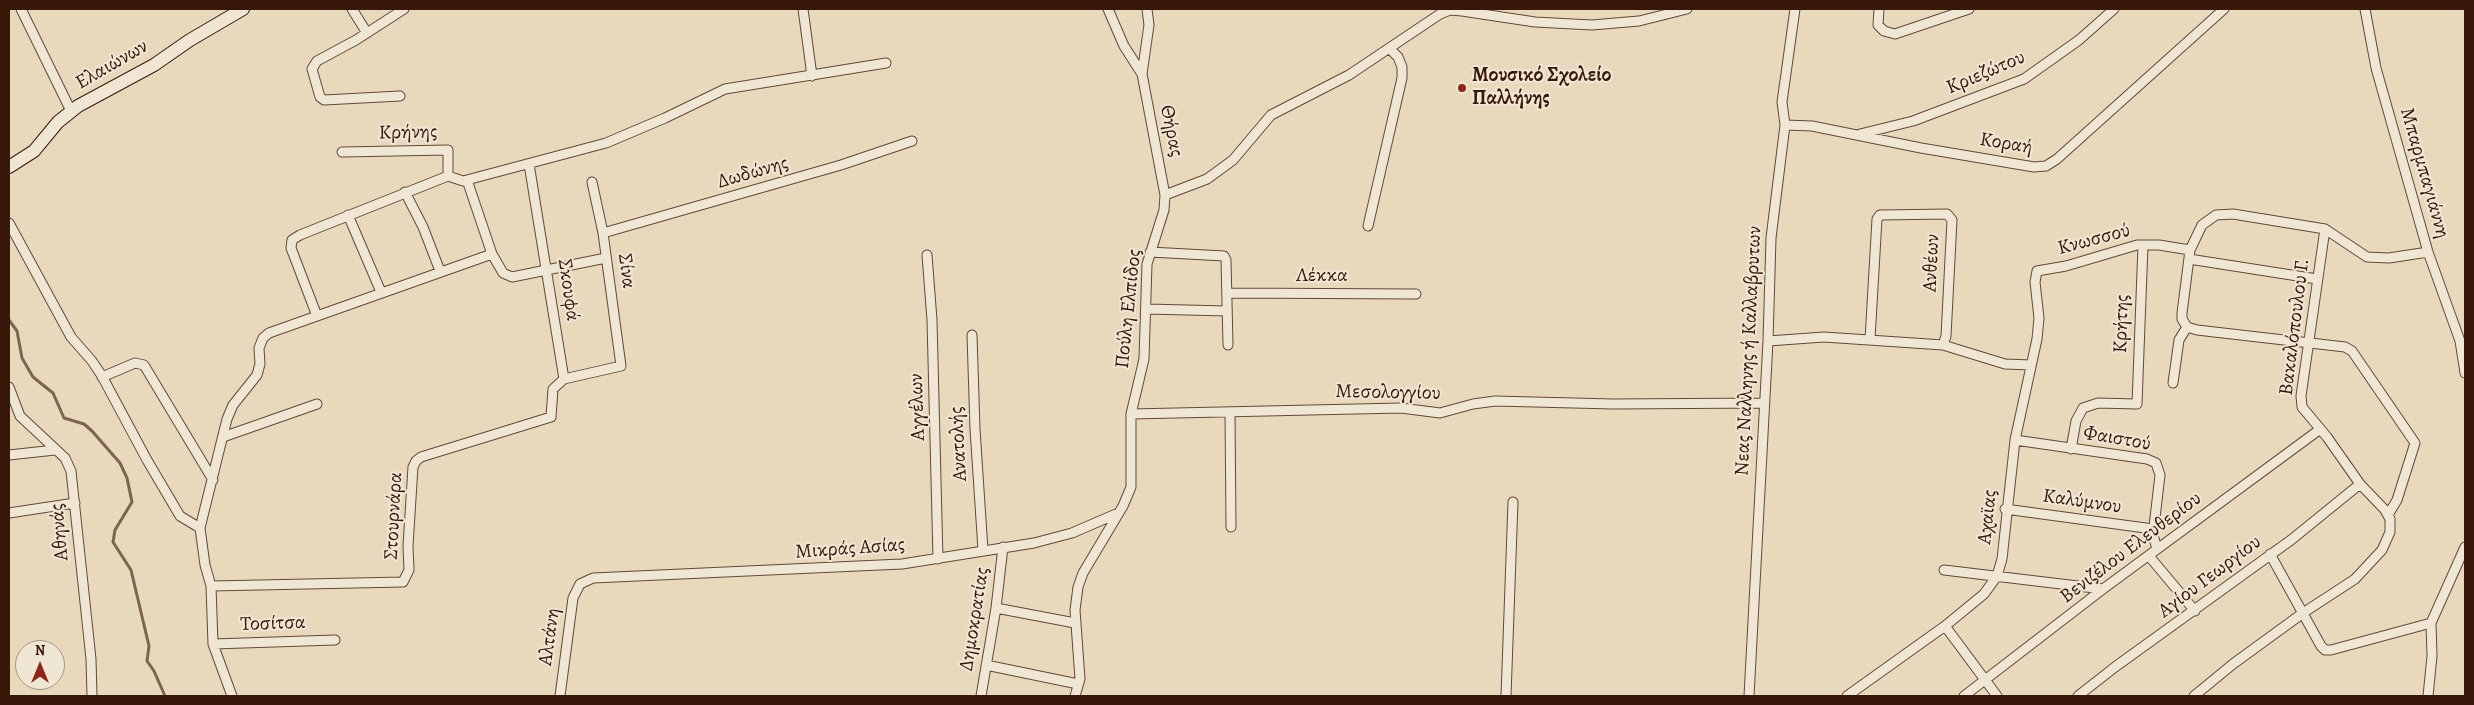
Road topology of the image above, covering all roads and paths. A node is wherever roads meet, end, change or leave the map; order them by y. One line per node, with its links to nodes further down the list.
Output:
1 (21, 9): 21 (street)
2 (242, 9): 21 (main road, Ελαιώνων)
3 (352, 9): 15 (street)
4 (404, 9): 15 (street)
5 (803, 9): 19 (street)
6 (1108, 9): 18 (street, Θήρας)
7 (1147, 9): 18 (street, Θήρας)
8 (1687, 9): 16 (street)
9 (1795, 9): 22 (street, Νεας Nαλληνης ή Καλλαβρυτων)
10 (1879, 9): 11 (street)
11 (1969, 9)
12 (2114, 9): 23 (street, Κριεζώτου)
13 (2224, 9): 23 (street, Κοραή)
14 (2365, 9): 40 (street, Μπαρμπαγιάννη)
15 (367, 32): 20 (street)
16 (1390, 48): 32 (street); 35 (street)
17 (886, 63): 19 (street)
18 (1142, 74): 32 (street, Θήρας)
19 (812, 76): 26 (street)
20 (400, 96)
21 (71, 111): 27 (main road, Ελαιώνων)
22 (1785, 125): 23 (street, Κοραή); 58 (street, Νεας Nαλληνης ή Καλλαβρυτων)
23 (1855, 135)
24 (912, 141): 37 (street, Δωδώνης)
25 (342, 152): 28 (street, Κρήνης)
26 (529, 164): 29 (street); 45 (street, Σκουφά)
27 (9, 167)
28 (448, 176): 29 (street); 31 (street)
29 (467, 180): 41 (street)
30 (592, 182): 37 (street, Σίνα)
31 (405, 192): 33 (street); 46 (street)
32 (1165, 195): 39 (street, Πούλη Ελπίδος)
33 (348, 215): 49 (street); 54 (street)
34 (9, 224): 64 (street)
35 (1368, 226)
36 (2326, 230): 40 (street); 42 (street); 48 (street, Βακαλόπουλου Γ.)
37 (603, 233): 44 (street, Σίνα)
38 (2143, 245): 42 (street, Κνωσσού); 47 (street, Κνωσσού); 75 (street, Κρήτης)
39 (1150, 252): 50 (street); 52 (street, Πούλη Ελπίδος)
40 (2428, 252): 63 (street, Μπαρμπαγιάννη)
41 (492, 254): 45 (street); 46 (street)
42 (2190, 254): 48 (street, Κνωσσού); 55 (street)
43 (928, 255): 95 (street, Αγγέλων)
44 (606, 258): 45 (street); 65 (street, Σίνα)
45 (548, 269): 65 (street, Σκουφά)
46 (440, 271): 49 (street)
47 (2037, 271): 62 (street, Αχαϊας)
48 (2317, 279): 59 (street, Βακαλόπουλου Γ.)
49 (381, 292): 54 (street)
50 (1227, 293): 51 (street, Λέκκα); 53 (street)
51 (1416, 294)
52 (1146, 308): 53 (street); 71 (street, Πούλη Ελπίδος)
53 (1227, 311): 61 (street)
54 (317, 316): 73 (street)
55 (2187, 327): 59 (street); 66 (street)
56 (972, 335): 92 (street, Ανατολής)
57 (1870, 339): 58 (street); 60 (street); 60 (street, Ανθέων)
58 (1768, 341): 68 (street, Νεας Nαλληνης ή Καλλαβρυτων)
59 (2309, 343): 72 (street, Βακαλόπουλου Γ.); 85 (street)
60 (1943, 345): 62 (street)
61 (1228, 346)
62 (2031, 365): 74 (street, Αχαϊας)
63 (2465, 373)
64 (102, 377): 78 (street); 87 (street)
65 (564, 379): 99 (street, Στουρνάρα)
66 (2173, 384)
67 (9, 387): 76 (street, Αθηνάς)
68 (1764, 403): 70 (street, Μεσολογγίου); 118 (street, Νεας Nαλληνης ή Καλλαβρυτων)
69 (317, 404): 73 (street)
70 (1230, 412): 71 (street, Μεσολογγίου); 86 (street)
71 (1131, 414): 84 (street, Πούλη Ελπίδος)
72 (2319, 430): 79 (street, Βακαλόπουλου Γ.); 91 (street, Βενιζέλου Ελευθερίου)
73 (223, 438): 78 (street)
74 (2015, 440): 75 (street, Φαιστού); 82 (street, Αχαϊας)
75 (2071, 449): 88 (street, Φαιστού)
76 (55, 450): 77 (street); 81 (street, Αθηνάς)
77 (9, 456)
78 (213, 480): 87 (street)
79 (2360, 484): 85 (street, Βακαλόπουλου Γ.); 93 (street, Αγίου Γεωργίου)
80 (1513, 502): 117 (street)
81 (75, 503): 83 (street); 112 (street, Αθηνάς)
82 (2006, 509): 88 (street, Καλύμνου); 97 (street, Αχαϊας)
83 (9, 513)
84 (1116, 514): 89 (street, Μικράς Ασίας); 104 (street, Πούλη Ελπίδος)
85 (2389, 517): 103 (street)
86 (1231, 527)
87 (200, 528): 99 (street)
88 (2153, 529): 91 (street, Φαιστού)
89 (1003, 547): 92 (street, Μικράς Ασίας); 101 (street, Δημοκρατίας)
90 (2465, 547): 105 (street)
91 (2157, 549): 94 (street, Βενιζέλου Ελευθερίου)
92 (983, 550): 95 (street, Μικράς Ασίας)
93 (2270, 554): 102 (street, Αγίου Γεωργίου); 103 (street)
94 (2149, 556): 100 (street, Βενιζέλου Ελευθερίου); 102 (street)
95 (938, 559): 98 (street, Μικράς Ασίας)
96 (1944, 570): 97 (street)
97 (1997, 576): 100 (street); 106 (street, Αχαϊας)
98 (580, 584): 114 (street, Αλτάνη)
99 (211, 586): 108 (street)
100 (2104, 589): 110 (street, Βενιζέλου Ελευθερίου)
101 (996, 608): 104 (street); 109 (street, Δημοκρατίας)
102 (2196, 611): 122 (street, Αγίου Γεωργίου)
103 (2303, 613): 105 (street); 123 (street)
104 (1075, 623): 111 (street, Πούλη Ελπίδος)
105 (2431, 623): 124 (street)
106 (1945, 626): 110 (street); 119 (street, Αχαϊας)
107 (335, 640): 108 (street, Τοσίτσα)
108 (212, 644): 113 (street)
109 (986, 665): 111 (street); 115 (street, Δημοκρατίας)
110 (1985, 681): 120 (street, Βενιζέλου Ελευθερίου); 121 (street)
111 (1078, 684): 116 (street, Πούλη Ελπίδος)
112 (92, 696)
113 (232, 696)
114 (560, 696)
115 (981, 696)
116 (1075, 696)
117 (1506, 696)
118 (1749, 696)
119 (1848, 696)
120 (1964, 696)
121 (1997, 696)
122 (2078, 696)
123 (2194, 696)
124 (2428, 696)

